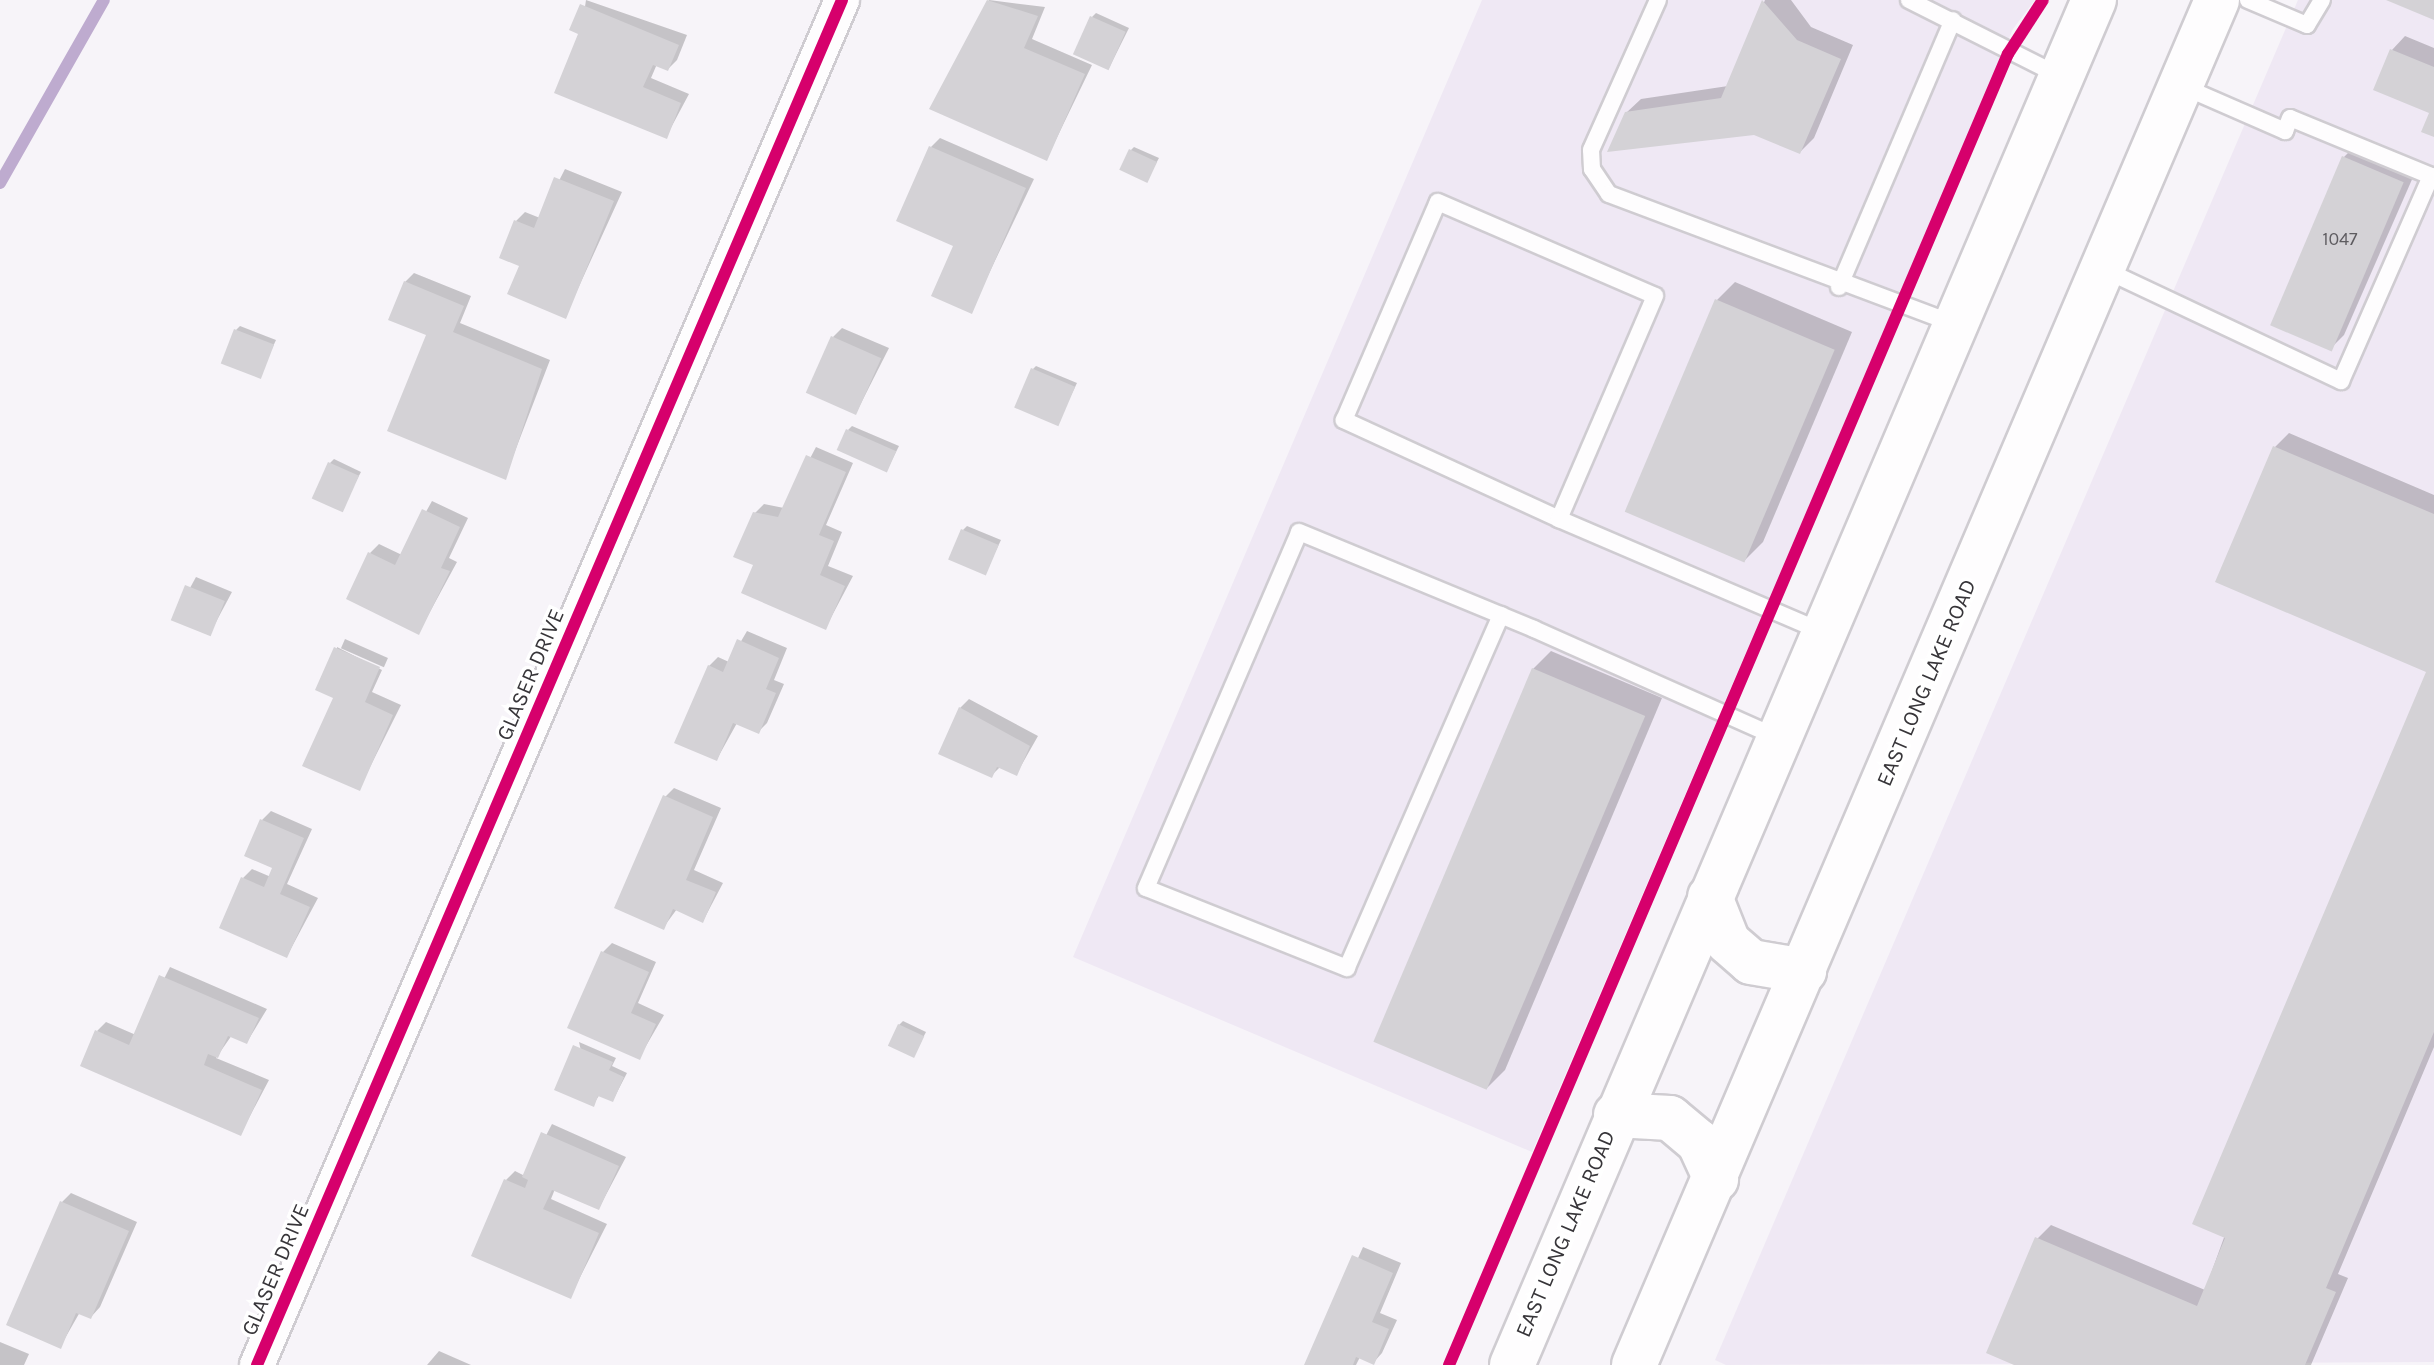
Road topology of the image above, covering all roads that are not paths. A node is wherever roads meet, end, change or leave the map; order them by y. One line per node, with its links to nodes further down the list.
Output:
1 (842, 0): 22 (street, GLASER DRIVE)
2 (1658, 0): 12 (lane)
3 (1909, 0): 8 (lane)
4 (2094, 0): 9 (main road, EAST LONG LAKE ROAD)
5 (2217, 0): 10 (main road, EAST LONG LAKE ROAD)
6 (2248, 0): 7 (lane)
7 (2322, 0)
8 (1953, 20): 9 (lane); 12 (lane)
9 (2061, 77): 13 (main road, EAST LONG LAKE ROAD)
10 (2182, 86): 11 (main road, EAST LONG LAKE ROAD); 11 (lane)
11 (2103, 269): 19 (main road, EAST LONG LAKE ROAD)
12 (1839, 287): 13 (lane)
13 (1955, 325): 16 (main road, EAST LONG LAKE ROAD)
14 (1559, 519): 14 (lane); 16 (lane)
15 (1501, 615): 15 (lane); 17 (lane)
16 (1824, 632): 17 (main road, EAST LONG LAKE ROAD)
17 (1779, 737): 18 (main road, EAST LONG LAKE ROAD)
18 (1710, 897): 19 (main road); 20 (main road, EAST LONG LAKE ROAD)
19 (1804, 971): 21 (main road, EAST LONG LAKE ROAD)
20 (1616, 1115): 21 (main road); 23 (main road, EAST LONG LAKE ROAD)
21 (1716, 1179): 24 (main road, EAST LONG LAKE ROAD)
22 (257, 1365)
23 (1512, 1365)
24 (1634, 1365)

